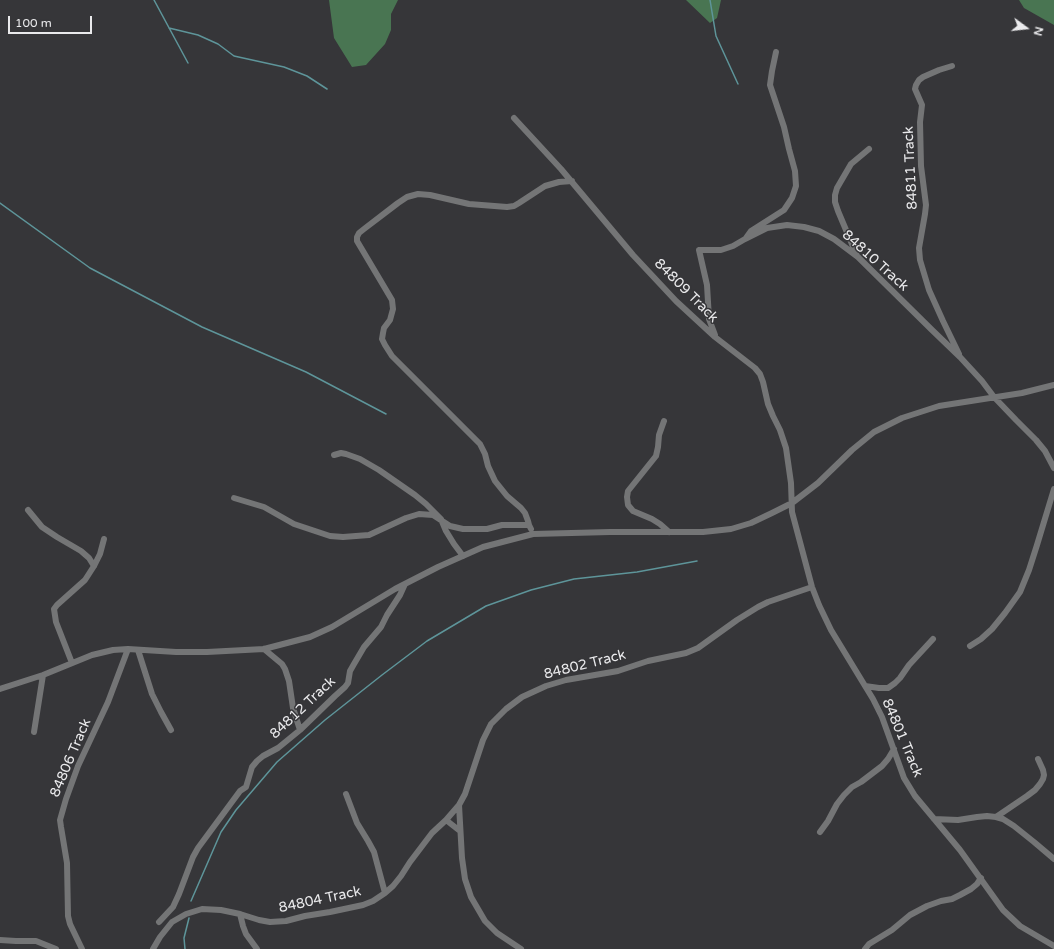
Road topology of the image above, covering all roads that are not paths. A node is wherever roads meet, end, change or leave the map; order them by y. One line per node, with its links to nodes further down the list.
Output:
1 (776, 52): 6 (street)
2 (952, 66): 9 (street, 84811 Track)
3 (514, 118): 5 (street, 84809 Track)
4 (869, 149): 7 (street)
5 (572, 181): 8 (street, 84809 Track); 20 (street)
6 (745, 239): 7 (street, 84810 Track); 8 (street, 84810 Track)
7 (858, 257): 9 (street, 84810 Track)
8 (715, 337): 17 (street, 84809 Track)
9 (960, 357): 11 (street, 84810 Track)
10 (1054, 385): 11 (street)
11 (994, 397): 14 (street, 84810 Track); 17 (street)
12 (664, 421): 21 (street)
13 (334, 455): 19 (street)
14 (1054, 468)
15 (1054, 489): 29 (street)
16 (234, 498): 19 (street)
17 (792, 503): 21 (street); 27 (street, 84801 Track)
18 (28, 510): 25 (street)
19 (441, 519): 20 (street); 24 (street)
20 (529, 525): 22 (street)
21 (668, 532): 22 (street)
22 (533, 534): 24 (street)
23 (104, 539): 25 (street)
24 (463, 556): 26 (street)
25 (94, 566): 33 (street)
26 (405, 584): 30 (street); 38 (street, 84812 Track)
27 (812, 587): 35 (street, 84801 Track); 43 (street, 84802 Track)
28 (933, 639): 35 (street)
29 (970, 646)
30 (264, 648): 32 (street); 38 (street)
31 (128, 649): 32 (street); 33 (street); 57 (street, 84806 Track)
32 (138, 650): 37 (street)
33 (72, 664): 34 (street)
34 (43, 675): 36 (street); 39 (street)
35 (865, 686): 40 (street, 84801 Track)
36 (0, 689)
37 (171, 730)
38 (300, 730): 53 (street, 84812 Track)
39 (34, 732)
40 (894, 749): 45 (street, 84801 Track); 48 (street)
41 (1038, 759): 44 (street)
42 (346, 794): 51 (street)
43 (458, 805): 46 (street, 84804 Track); 47 (street)
44 (996, 817): 45 (street); 49 (street)
45 (934, 819): 50 (street, 84801 Track)
46 (446, 820): 47 (street); 51 (street, 84804 Track)
47 (460, 831): 60 (street)
48 (820, 832)
49 (1054, 859)
50 (981, 878): 55 (street, 84801 Track); 61 (street)
51 (385, 893): 52 (street, 84804 Track)
52 (240, 914): 58 (street, 84804 Track); 59 (street)
53 (159, 922)
54 (0, 940): 56 (street)
55 (1053, 945)
56 (56, 949)
57 (82, 949)
58 (153, 949)
59 (257, 949)
60 (521, 949)
61 (865, 949)

